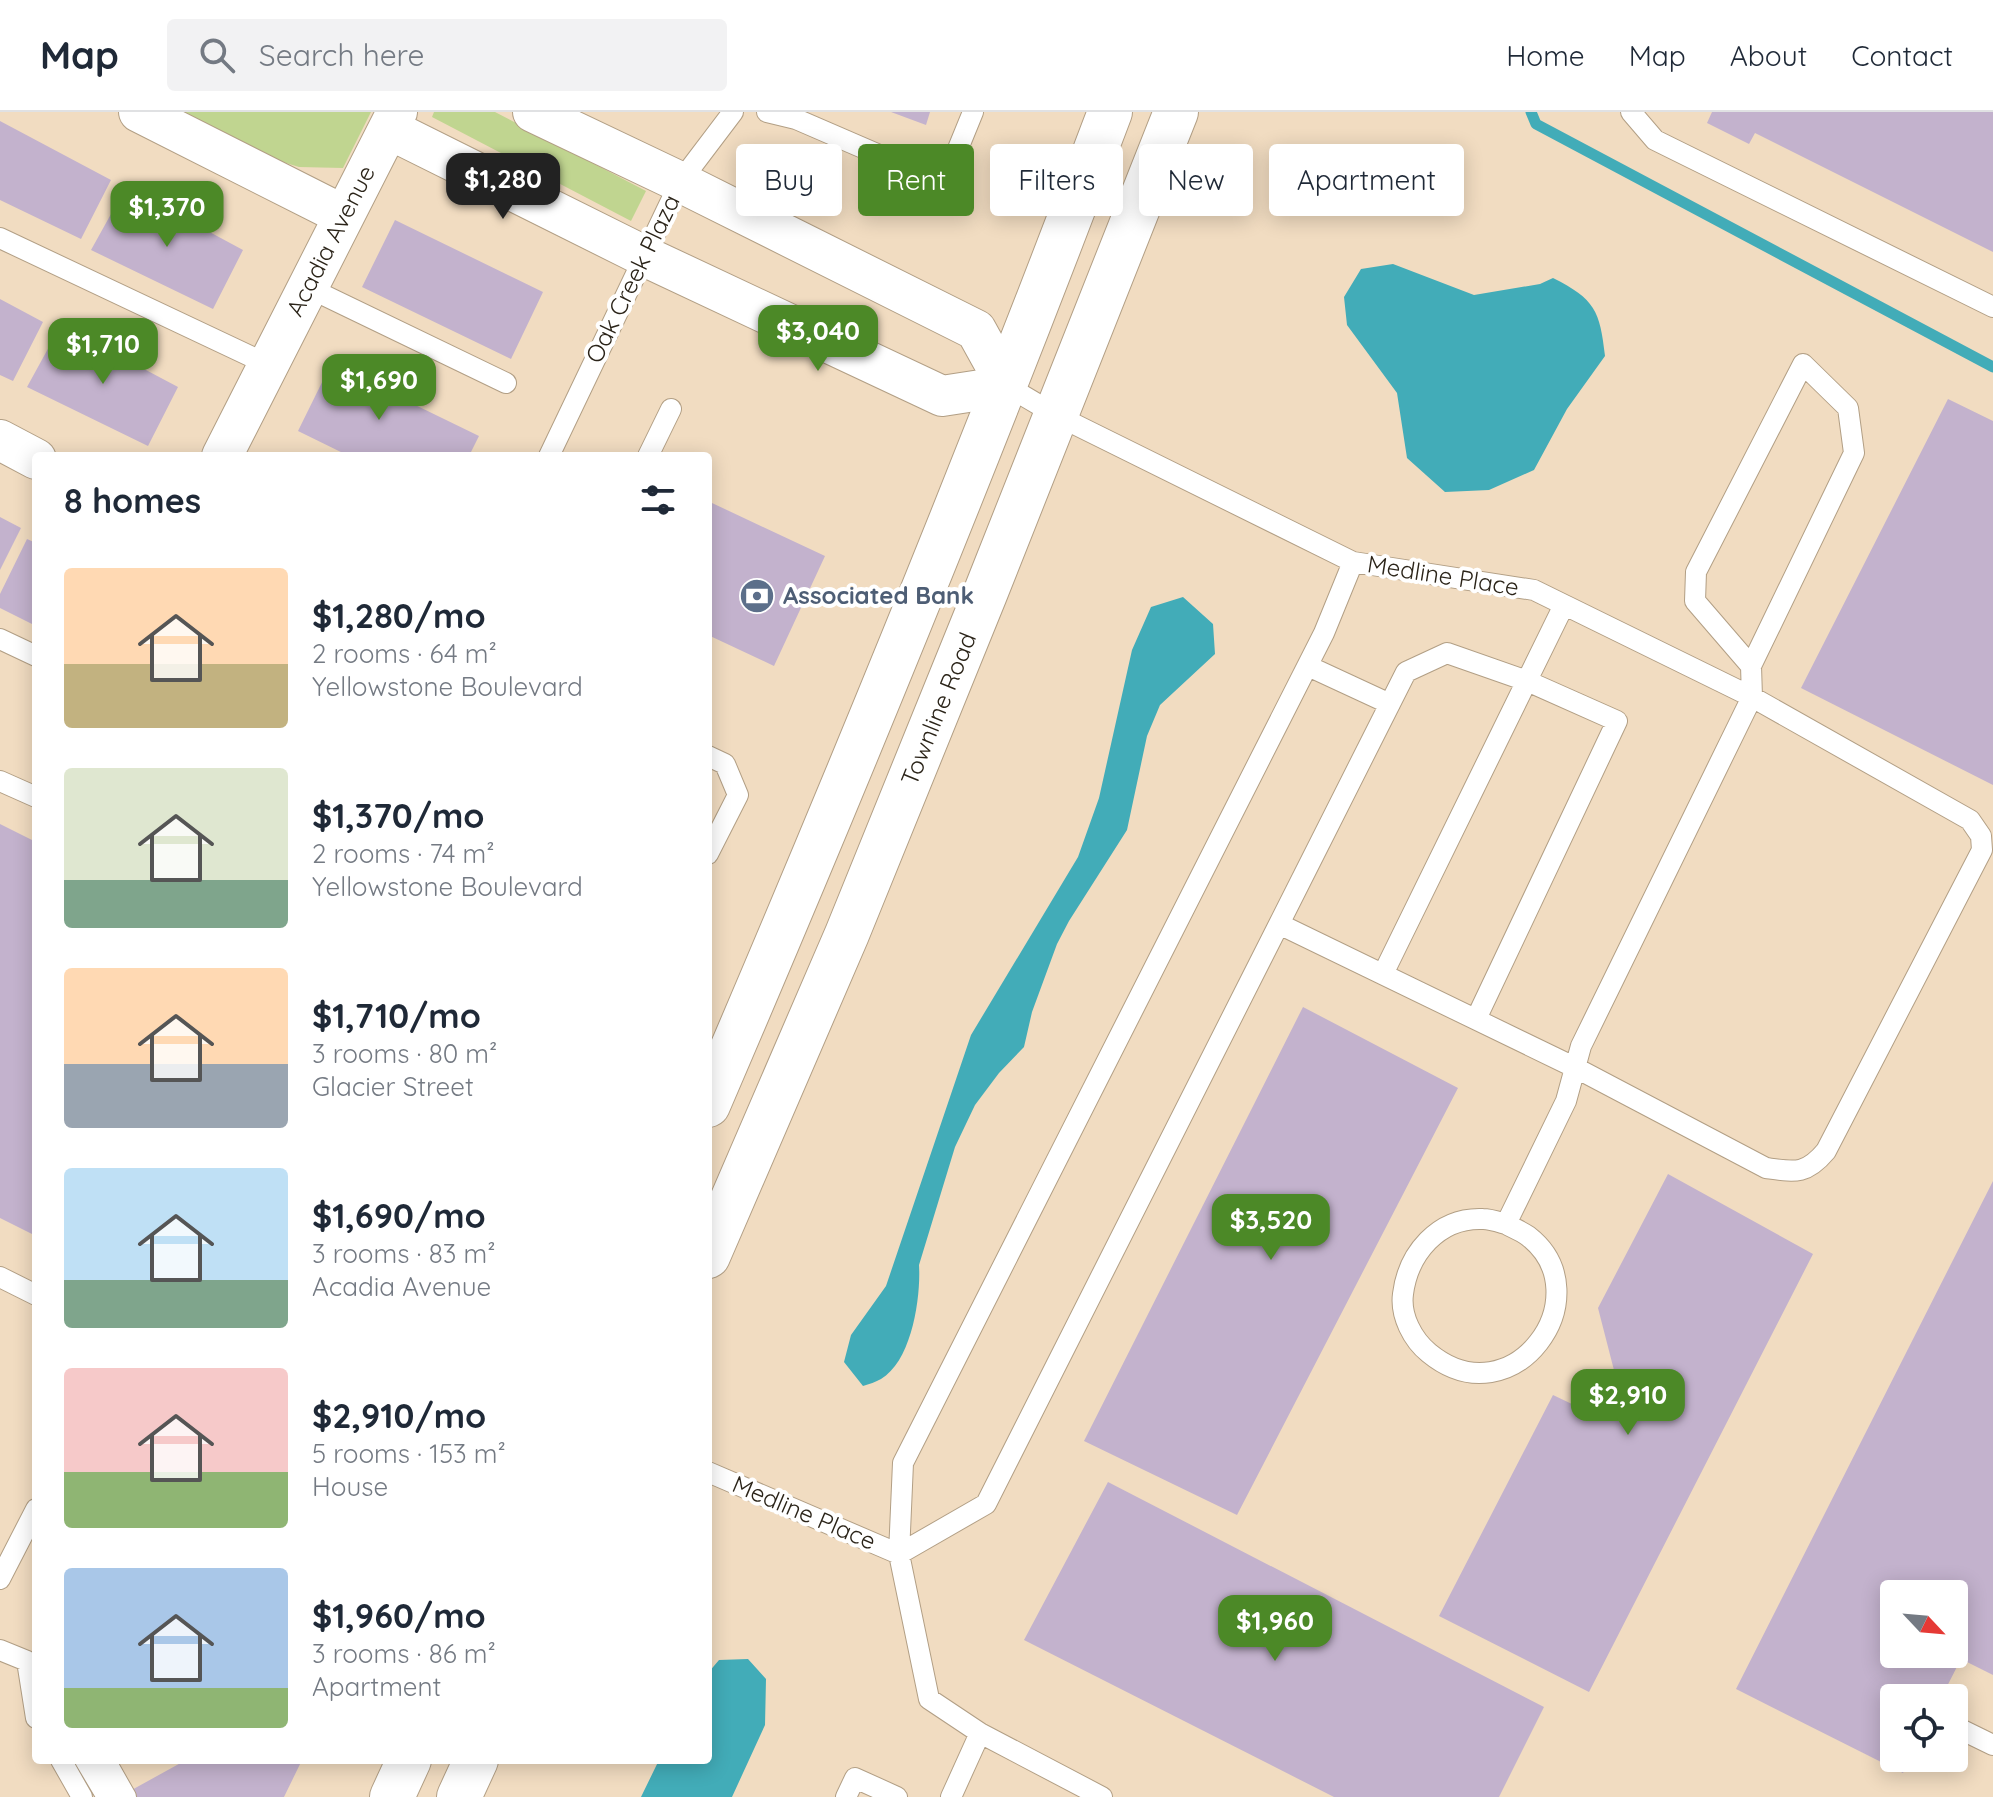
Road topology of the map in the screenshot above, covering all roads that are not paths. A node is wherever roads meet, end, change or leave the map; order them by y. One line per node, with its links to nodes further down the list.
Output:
1 (139, 112): 12 (street)
2 (533, 112): 11 (street)
3 (733, 112): 11 (lane, Oak Creek Plaza)
4 (767, 112): 9 (lane)
5 (973, 112): 9 (lane)
6 (1110, 112): 19 (main road)
7 (1176, 112): 21 (main road, Townline Road)
8 (1631, 112): 16 (lane)
9 (797, 116)
10 (393, 120): 12 (street, Acadia Avenue); 14 (street)
11 (680, 182): 14 (lane, Oak Creek Plaza); 19 (street)
12 (343, 215): 15 (street, Acadia Avenue)
13 (0, 238): 17 (lane)
14 (644, 256): 19 (street); 24 (lane, Oak Creek Plaza)
15 (307, 287): 17 (street, Acadia Avenue); 18 (lane)
16 (1993, 307)
17 (269, 365): 23 (street, Acadia Avenue)
18 (506, 383)
19 (1007, 386): 21 (lane, Medline Place); 44 (main road)
20 (671, 409): 25 (lane)
21 (1056, 415): 27 (lane, Medline Place); 46 (main road, Townline Road)
22 (0, 440): 26 (street)
23 (224, 452)
24 (551, 452)
25 (650, 452)
26 (32, 457)
27 (1353, 562): 28 (lane, Medline Place); 31 (lane)
28 (1564, 605): 33 (lane); 34 (lane, Medline Place)
29 (0, 639): 30 (lane)
30 (32, 654)
31 (1308, 666): 35 (lane); 51 (lane)
32 (1751, 666): 32 (lane); 34 (lane)
33 (1527, 681): 35 (lane); 41 (lane); 42 (lane)
34 (1752, 697): 43 (lane); 43 (lane, Medline Place)
35 (1390, 704): 40 (lane)
36 (712, 758): 39 (lane)
37 (0, 781): 38 (lane)
38 (32, 795)
39 (712, 846)
40 (1279, 924): 41 (lane); 51 (lane)
41 (1383, 974): 42 (lane)
42 (1476, 1019): 43 (lane)
43 (1576, 1068): 45 (lane)
44 (712, 1096)
45 (1506, 1224): 45 (lane)
46 (712, 1247)
47 (0, 1277): 48 (lane)
48 (32, 1293)
49 (712, 1474): 51 (lane, Medline Place)
50 (29, 1540): 52 (lane)
51 (899, 1554): 55 (lane)
52 (0, 1579)
53 (0, 1650): 54 (lane)
54 (32, 1667)
55 (980, 1733): 70 (lane); 71 (lane)
56 (1968, 1733): 57 (lane)
57 (1993, 1745)
58 (63, 1764): 63 (lane)
59 (87, 1764): 64 (lane)
60 (107, 1764): 65 (lane)
61 (407, 1764): 66 (main road)
62 (474, 1764): 67 (main road)
63 (82, 1797)
64 (107, 1797)
65 (126, 1797)
66 (392, 1797)
67 (459, 1797)
68 (846, 1797): 69 (lane)
69 (897, 1797)
70 (951, 1797)
71 (1102, 1797)

